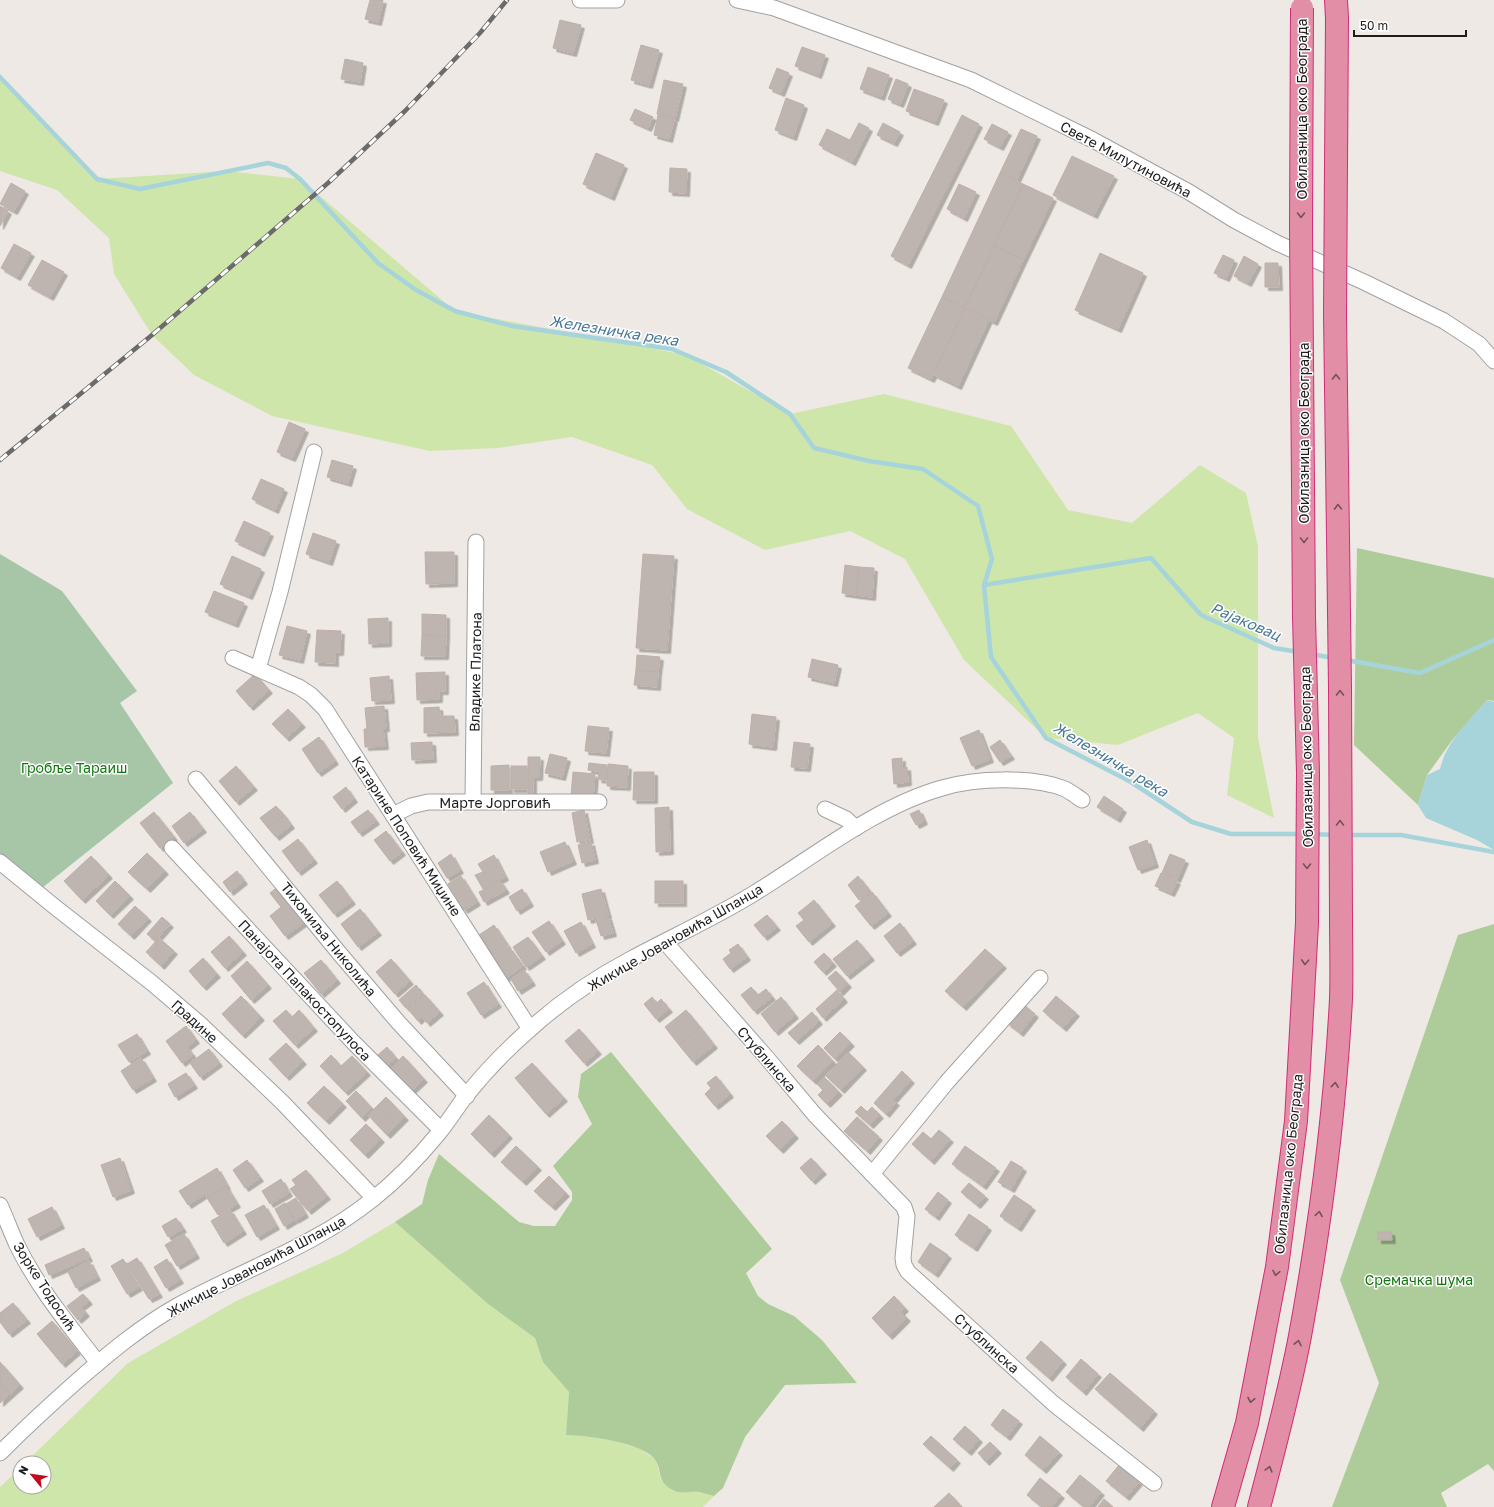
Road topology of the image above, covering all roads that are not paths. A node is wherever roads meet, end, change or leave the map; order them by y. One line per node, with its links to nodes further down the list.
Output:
1 (580, 0): 2 (street)
2 (617, 0)
3 (737, 0): 6 (street, Свете Милутиновића)
4 (1302, 4): 31 (highway, Обилазница око Београда, one-way to 31, bridge)
5 (1337, 9): 32 (highway, one-way to 5, bridge)
6 (1494, 361)
7 (314, 452): 10 (street)
8 (476, 542): 13 (street, Владике Платона)
9 (233, 658): 10 (street, Катарине Поповић Миџине)
10 (258, 669): 16 (street, Катарине Поповић Миџине)
11 (196, 779): 23 (street, Тихомиља Николића)
12 (1082, 800): 17 (street, Жикице Јовановића Шпанца)
13 (473, 801): 14 (street, Марте Јорговић); 16 (street, Марте Јорговић)
14 (599, 802)
15 (826, 809): 17 (street)
16 (394, 816): 22 (street, Катарине Поповић Миџине)
17 (856, 828): 20 (street, Жикице Јовановића Шпанца)
18 (172, 848): 24 (street, Панајота Папакостопулоса)
19 (0, 862): 26 (street, Градине)
20 (665, 942): 22 (street, Жикице Јовановића Шпанца); 25 (street, Стублинска)
21 (1040, 978): 25 (street)
22 (530, 1029): 23 (street, Жикице Јовановића Шпанца)
23 (467, 1096): 24 (street, Жикице Јовановића Шпанца)
24 (441, 1130): 26 (street, Жикице Јовановића Шпанца)
25 (872, 1174): 30 (street, Стублинска)
26 (374, 1198): 28 (street, Жикице Јовановића Шпанца)
27 (0, 1206): 28 (street, Зорке Тодосић)
28 (98, 1363): 29 (street, Жикице Јовановића Шпанца)
29 (0, 1453)
30 (1154, 1483)
31 (1223, 1507)
32 (1259, 1507)

